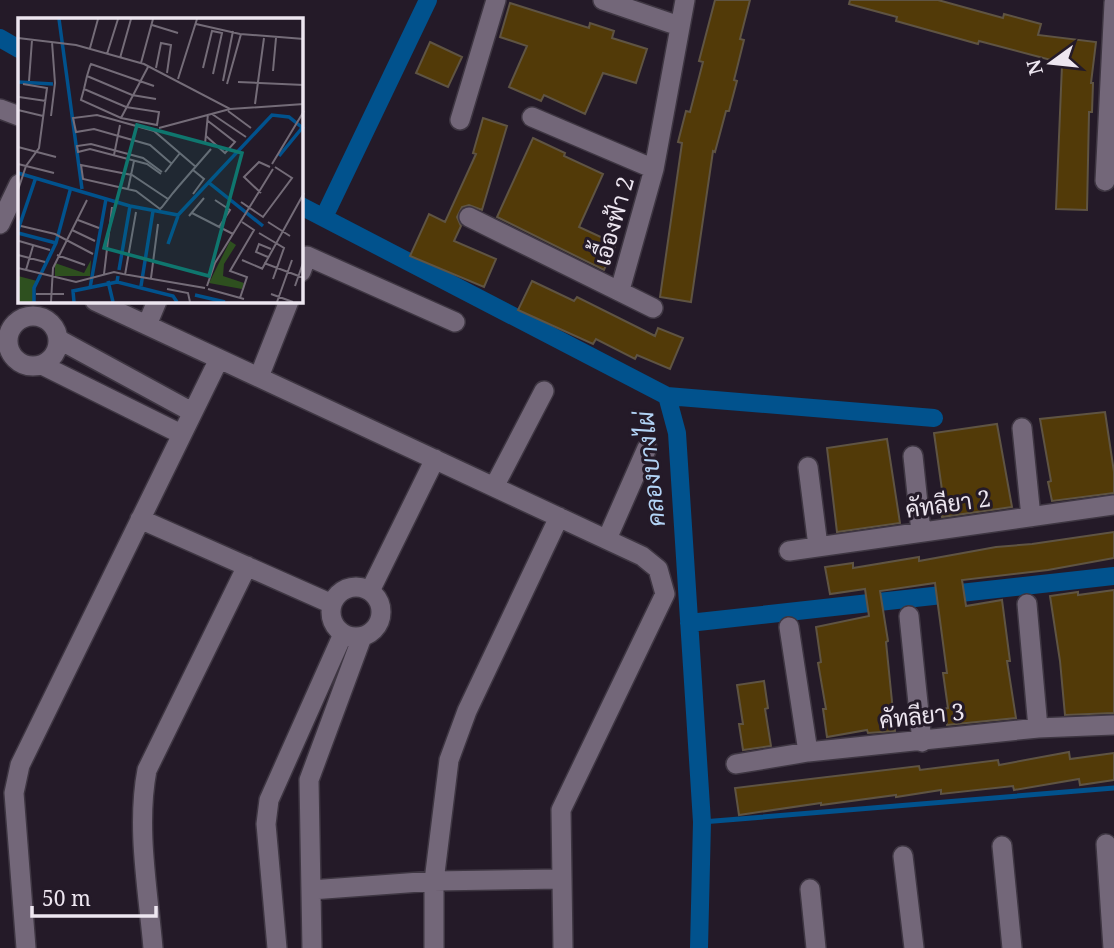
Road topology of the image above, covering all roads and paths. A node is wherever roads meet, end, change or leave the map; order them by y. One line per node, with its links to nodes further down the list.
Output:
1 (496, 0): 9 (street)
2 (603, 0): 5 (street)
3 (685, 0): 5 (street, เอื้องฟ้า 2)
4 (1114, 4): 11 (street)
5 (679, 26): 10 (street, เอื้องฟ้า 2)
6 (0, 109): 7 (street)
7 (18, 116)
8 (532, 117): 10 (street)
9 (460, 120)
10 (654, 169): 16 (street, เอื้องฟ้า 2)
11 (1105, 181)
12 (18, 186): 14 (street)
13 (469, 218): 16 (street, เอื้องฟ้า 2)
14 (0, 224)
15 (303, 267): 21 (street)
16 (620, 290): 20 (street)
17 (99, 303): 22 (street)
18 (156, 303): 22 (street)
19 (288, 303): 27 (street)
20 (653, 308)
21 (455, 322)
22 (147, 325): 25 (street)
23 (4, 334): 24 (street); 26 (street)
24 (58, 339): 26 (street); 29 (street)
25 (219, 359): 27 (street); 29 (street)
26 (42, 365): 31 (street)
27 (259, 377): 34 (street)
28 (544, 391): 36 (street)
29 (192, 412): 31 (street)
30 (1022, 428): 39 (street)
31 (181, 434): 40 (street)
32 (647, 448): 42 (street)
33 (913, 456): 41 (street)
34 (435, 459): 36 (street); 46 (street)
35 (808, 467): 43 (street)
36 (495, 487): 38 (street)
37 (1114, 505): 39 (street, คัทลียา 2)
38 (559, 517): 42 (street); 61 (street)
39 (1031, 517): 41 (street, คัทลียา 2)
40 (140, 519): 45 (street); 64 (street)
41 (921, 532): 43 (street, คัทลียา 2)
42 (607, 539): 60 (street)
43 (818, 546): 44 (street, คัทลียา 2)
44 (789, 551)
45 (247, 566): 47 (street); 65 (street)
46 (369, 591): 47 (street); 51 (street)
47 (332, 604): 51 (street)
48 (1027, 604): 53 (street)
49 (909, 616): 54 (street)
50 (789, 627): 55 (street)
51 (352, 636): 63 (street); 66 (street)
52 (1114, 725): 53 (street, คัทลียา 3)
53 (1038, 728): 54 (street, คัทลียา 3)
54 (922, 742): 55 (street, คัทลียา 3)
55 (808, 752): 56 (street, คัทลียา 3)
56 (736, 764)
57 (1106, 844): 73 (street)
58 (1002, 846): 72 (street)
59 (903, 856): 71 (street)
60 (562, 879): 61 (street); 69 (street)
61 (434, 881): 63 (street); 68 (street)
62 (810, 889): 70 (street)
63 (311, 890): 67 (street)
64 (26, 948)
65 (153, 948)
66 (277, 948)
67 (312, 948)
68 (434, 948)
69 (563, 948)
70 (816, 948)
71 (914, 948)
72 (1012, 948)
73 (1113, 948)

